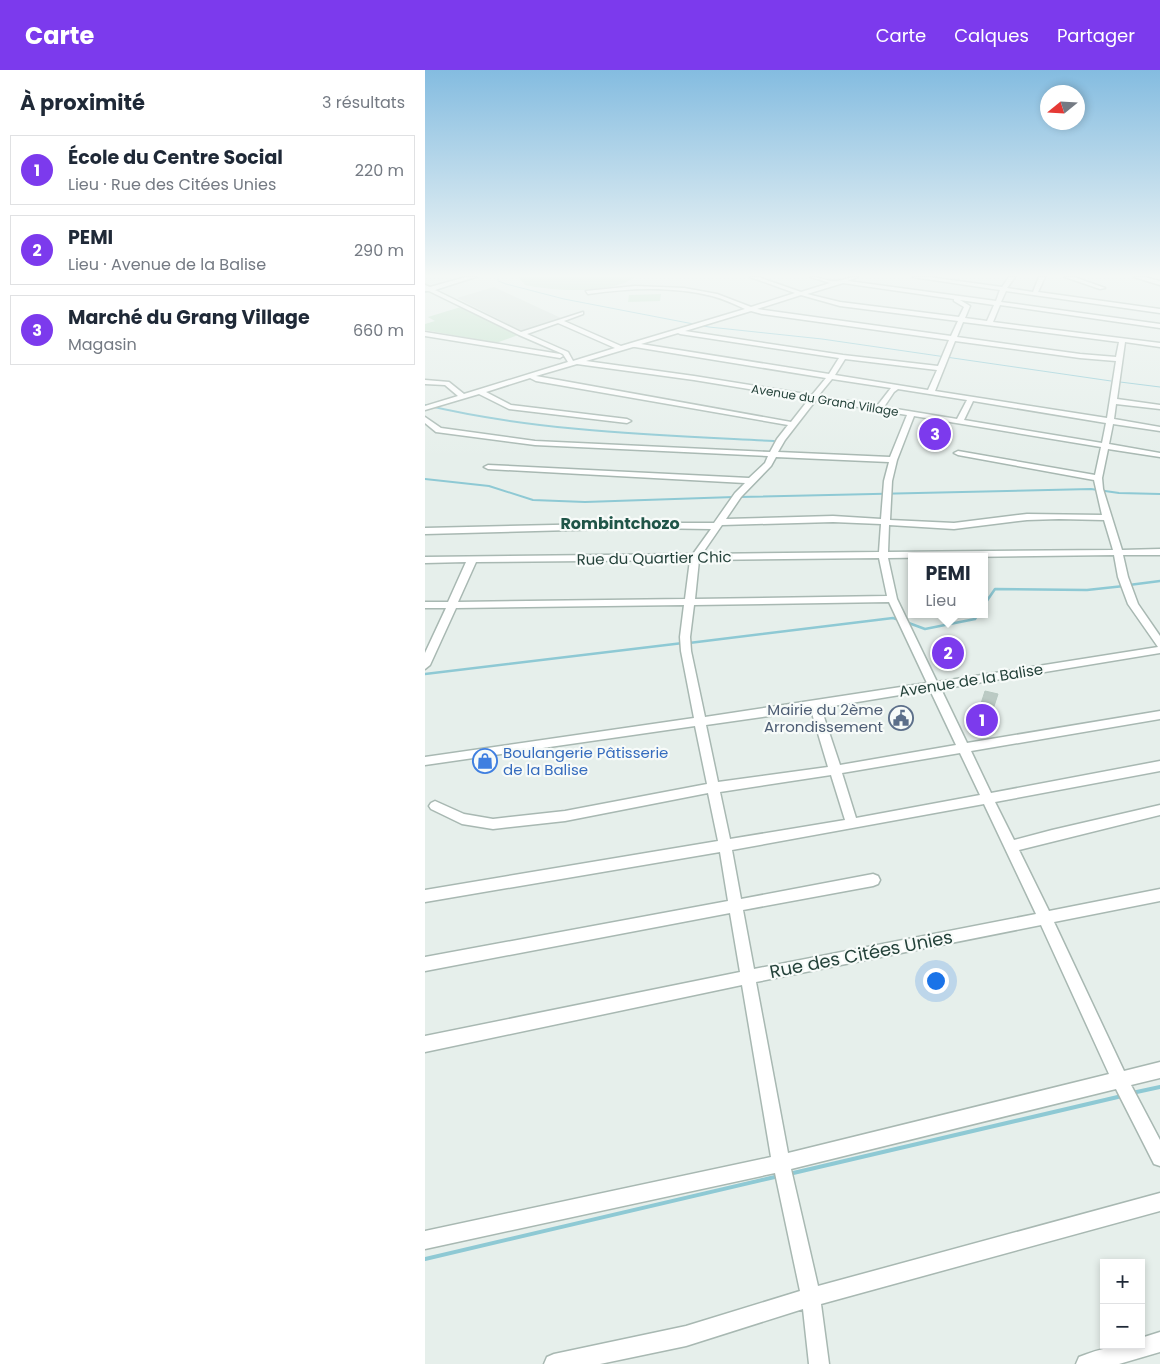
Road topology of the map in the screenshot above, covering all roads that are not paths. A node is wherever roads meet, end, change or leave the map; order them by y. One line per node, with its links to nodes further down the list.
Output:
1 (446, 337): 15 (street)
2 (529, 337): 15 (street)
3 (595, 337): 12 (street)
4 (661, 337): 10 (street)
5 (717, 337): 14 (street)
6 (952, 337): 21 (street)
7 (955, 337): 17 (street)
8 (1099, 337): 9 (street)
9 (1121, 340): 11 (street); 17 (street)
10 (635, 345): 12 (street); 23 (street)
11 (1160, 345)
12 (622, 349): 13 (street)
13 (603, 354): 16 (street); 18 (street)
14 (843, 356): 21 (street); 23 (street)
15 (566, 357): 16 (street); 19 (street)
16 (590, 358): 18 (street); 19 (street)
17 (1119, 359): 31 (street)
18 (607, 362): 20 (street)
19 (575, 363): 20 (street, Avenue du Grand Village); 22 (street)
20 (619, 366): 29 (street, Avenue du Grand Village)
21 (940, 368): 27 (street)
22 (531, 376): 26 (street); 40 (street)
23 (831, 376): 25 (street); 29 (street)
24 (425, 382): 28 (street)
25 (897, 387): 27 (street); 34 (street)
26 (479, 391): 28 (street); 37 (street)
27 (931, 391): 30 (street)
28 (462, 396): 33 (street)
29 (812, 398): 34 (street, Avenue du Grand Village); 40 (street)
30 (971, 399): 38 (street); 39 (street)
31 (1113, 401): 32 (street); 38 (street)
32 (1160, 407)
33 (425, 408)
34 (879, 409): 35 (street, Avenue du Grand Village)
35 (911, 414): 39 (street, Avenue du Grand Village); 46 (street)
36 (425, 419): 45 (street)
37 (627, 421)
38 (1110, 421): 41 (street); 42 (street)
39 (959, 422): 42 (street, Avenue du Grand Village)
40 (792, 424): 45 (street)
41 (1160, 429)
42 (1105, 446): 44 (street, Avenue du Grand Village); 48 (street)
43 (958, 453): 48 (street)
44 (1160, 455)
45 (773, 456): 46 (street); 49 (street)
46 (893, 460): 51 (street)
47 (487, 467): 49 (street)
48 (1098, 478): 50 (street)
49 (751, 481): 52 (street)
50 (1107, 518): 51 (street); 55 (street)
51 (886, 523): 52 (street); 57 (street)
52 (719, 524): 53 (street); 59 (street)
53 (425, 531)
54 (1160, 552): 55 (street, Rue du Quartier Chic)
55 (1118, 553): 56 (street, Rue du Quartier Chic); 67 (street)
56 (988, 554)
57 (883, 555): 58 (street, Rue du Quartier Chic); 59 (street, Rue du Quartier Chic); 62 (street)
58 (908, 555)
59 (695, 558): 61 (street, Rue du Quartier Chic); 63 (street)
60 (425, 560): 61 (street, Rue du Quartier Chic)
61 (472, 560): 65 (street)
62 (892, 600): 63 (street); 71 (street)
63 (689, 602): 65 (street); 66 (street)
64 (425, 605): 65 (street)
65 (453, 606): 70 (street)
66 (685, 637): 69 (street)
67 (1160, 644)
68 (1160, 650): 71 (street, Avenue de la Balise)
69 (686, 652): 74 (street)
70 (425, 664)
71 (932, 686): 72 (street, Avenue de la Balise); 75 (street)
72 (815, 706): 74 (street, Avenue de la Balise); 78 (street)
73 (1160, 715): 75 (street)
74 (699, 721): 76 (street, Avenue de la Balise); 79 (street)
75 (962, 747): 78 (street); 80 (street)
76 (425, 761)
77 (1160, 766): 80 (street)
78 (836, 770): 79 (street); 83 (street)
79 (712, 788): 81 (street); 84 (street)
80 (987, 800): 83 (street); 85 (street)
81 (435, 806)
82 (1160, 810): 85 (street)
83 (852, 824): 84 (street)
84 (725, 846): 88 (street); 89 (street)
85 (1010, 847): 90 (street)
86 (873, 880): 89 (street)
87 (1160, 895): 90 (street, Rue des Citées Unies)
88 (425, 896)
89 (735, 907): 91 (street); 92 (street)
90 (1045, 918): 92 (street, Rue des Citées Unies); 95 (street)
91 (425, 964)
92 (749, 977): 93 (street, Rue des Citées Unies); 97 (street)
93 (425, 1044)
94 (1160, 1070): 95 (street)
95 (1122, 1084): 96 (street); 97 (street)
96 (1160, 1158)
97 (784, 1172): 99 (street); 100 (street)
98 (1160, 1202): 100 (street)
99 (425, 1240)
100 (811, 1297): 102 (street); 103 (street)
101 (1160, 1342): 104 (street)
102 (554, 1364)
103 (819, 1364)
104 (1086, 1364)

